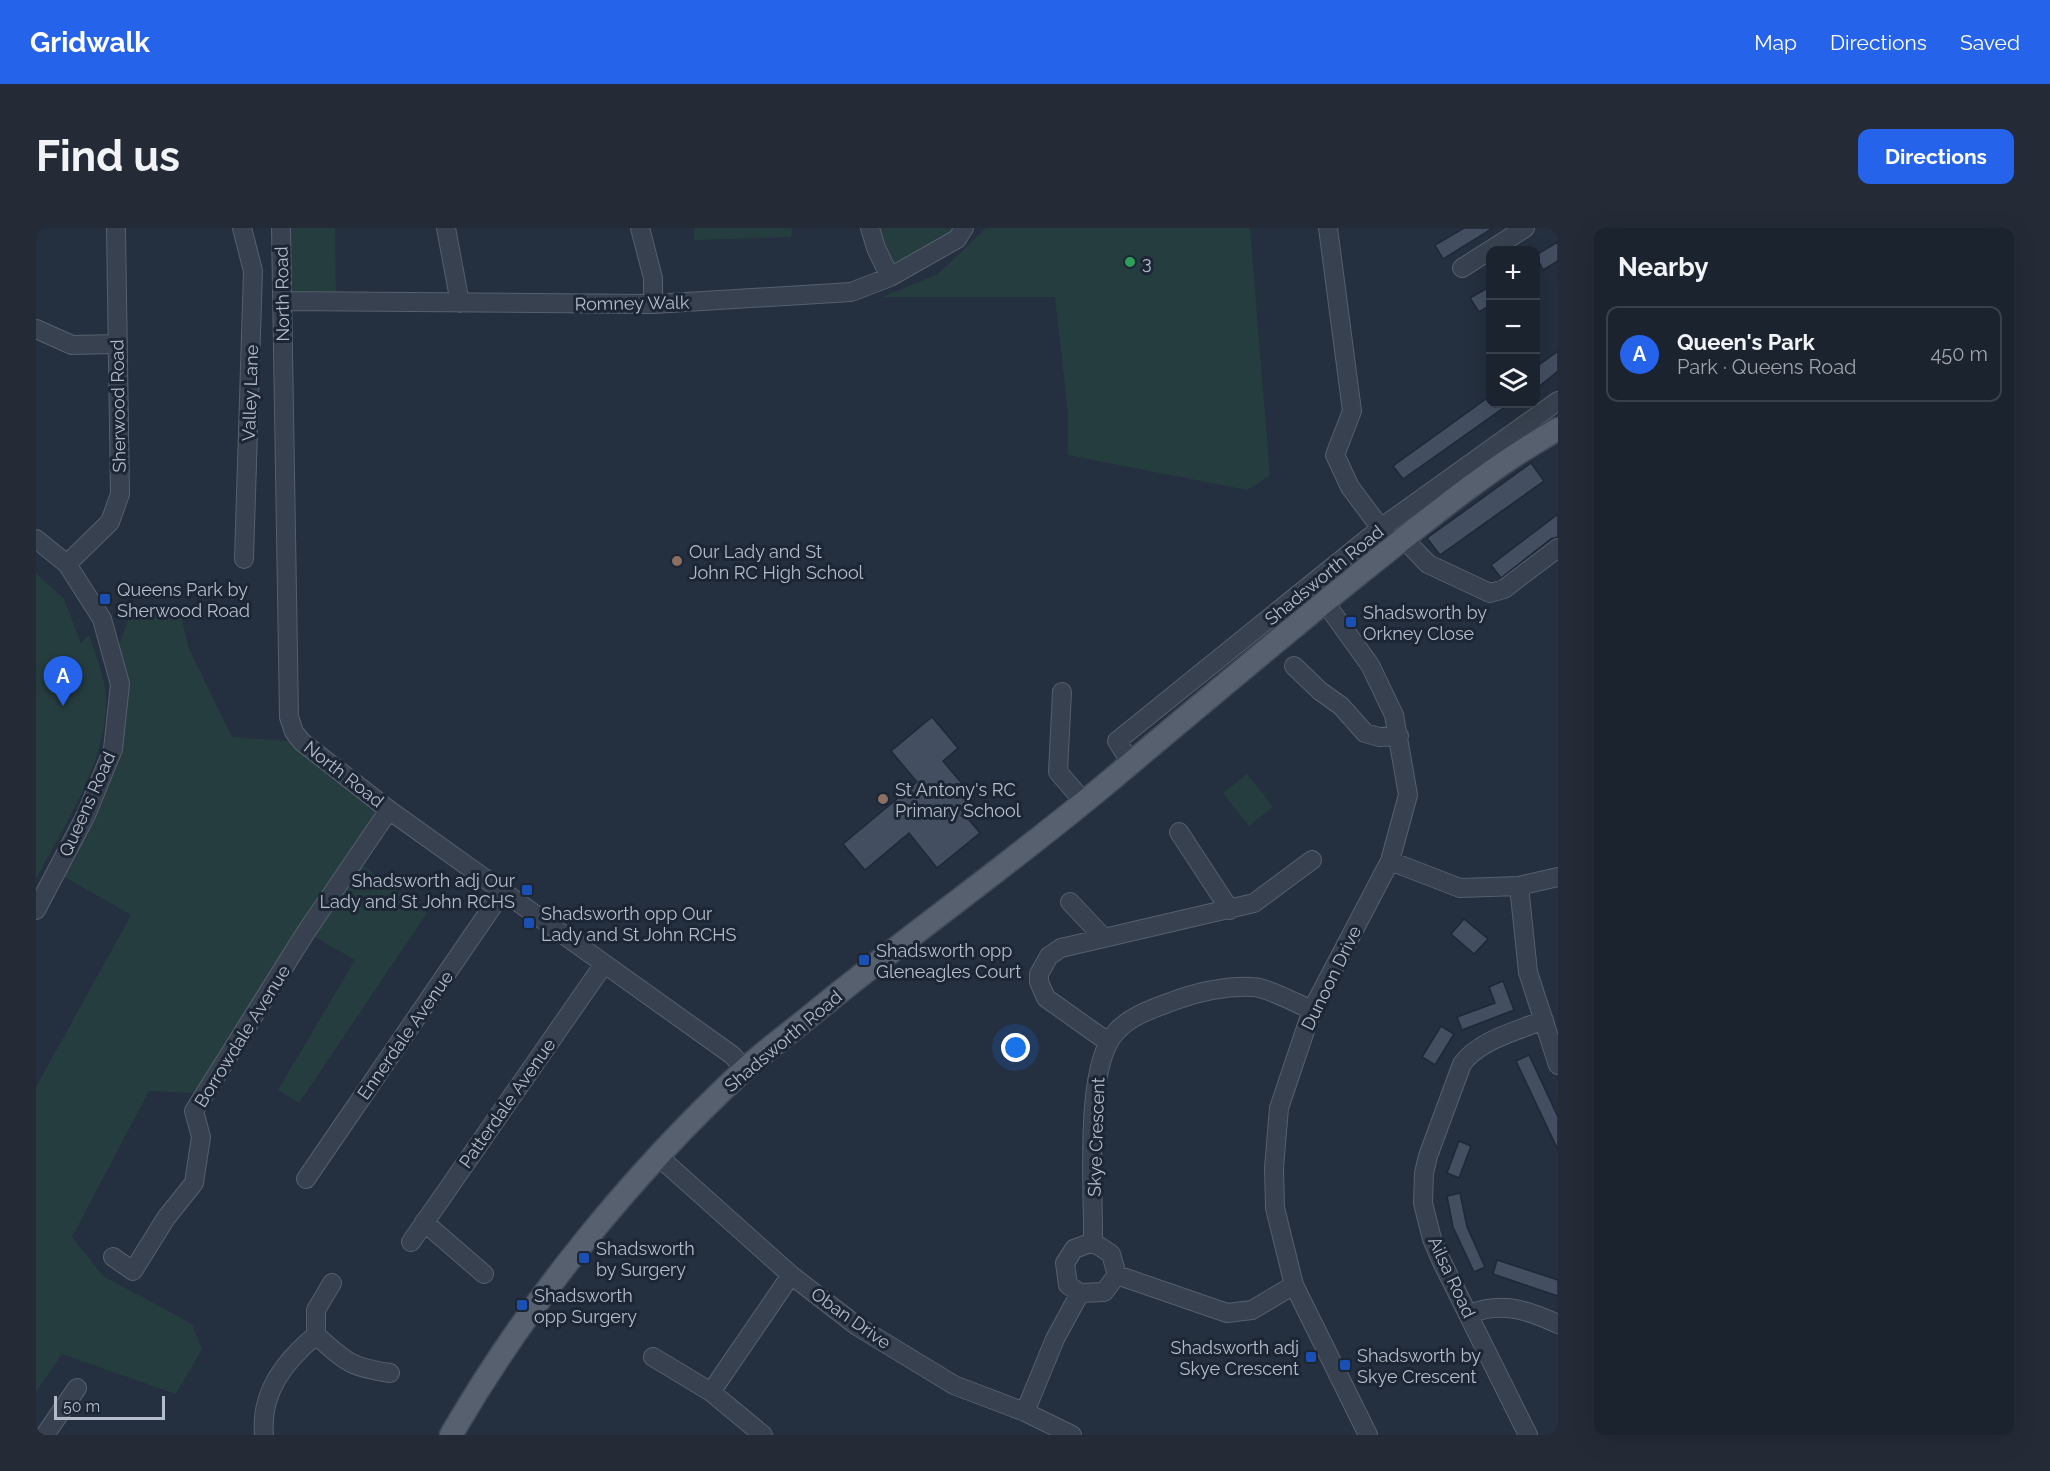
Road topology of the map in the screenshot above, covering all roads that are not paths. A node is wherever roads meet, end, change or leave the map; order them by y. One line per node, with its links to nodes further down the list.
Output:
1 (116, 228): 16 (street, Sherwood Road)
2 (242, 228): 22 (street, Valley Lane)
3 (281, 228): 12 (street, North Road)
4 (446, 228): 13 (street)
5 (640, 228): 14 (street)
6 (870, 228): 11 (street)
7 (964, 228): 11 (street, Romney Walk)
8 (1328, 228): 19 (street)
9 (1525, 228): 10 (street)
10 (1462, 268)
11 (890, 277): 14 (street, Romney Walk)
12 (282, 301): 13 (street, Romney Walk); 30 (street, North Road)
13 (460, 303): 14 (street, Romney Walk)
14 (653, 304)
15 (36, 328): 16 (street)
16 (117, 344): 23 (street, Sherwood Road)
17 (1558, 401): 19 (street, Shadsworth Road)
18 (1558, 429): 19 (main road, Shadsworth Road)
19 (1393, 537): 21 (street); 24 (main road, Shadsworth Road); 28 (street, Shadsworth Road)
20 (36, 538): 23 (street, Queens Road)
21 (1558, 548)
22 (244, 559)
23 (67, 564): 38 (street, Queens Road)
24 (1324, 600): 27 (street, Dunoon Drive); 28 (main road, Shadsworth Road)
25 (1294, 666): 27 (street)
26 (1062, 692): 29 (street)
27 (1399, 736): 33 (street, Dunoon Drive)
28 (1131, 763): 29 (main road, Shadsworth Road)
29 (1084, 801): 46 (main road, Shadsworth Road)
30 (389, 810): 36 (street, North Road); 52 (street, Borrowdale Avenue)
31 (1179, 832): 39 (street)
32 (1312, 860): 39 (street)
33 (1390, 861): 35 (street); 42 (street, Dunoon Drive)
34 (1558, 877): 35 (street)
35 (1519, 886): 43 (street)
36 (503, 891): 41 (street, North Road); 48 (street, Ennerdale Avenue)
37 (1070, 902): 40 (street)
38 (36, 910)
39 (1230, 910): 40 (street)
40 (1102, 936): 44 (street)
41 (604, 964): 46 (street, North Road); 49 (street, Patterdale Avenue)
42 (1312, 1010): 44 (street, Skye Crescent); 57 (street, Dunoon Drive)
43 (1544, 1020): 45 (street); 59 (street, Ailsa Road)
44 (1108, 1042): 51 (street, Skye Crescent)
45 (1558, 1065)
46 (745, 1069): 47 (main road, Shadsworth Road)
47 (659, 1157): 54 (street, Oban Drive); 69 (main road, Shadsworth Road)
48 (306, 1179)
49 (423, 1222): 50 (street, Patterdale Avenue); 53 (street)
50 (411, 1242)
51 (1093, 1242): 55 (street); 58 (street)
52 (113, 1257)
53 (484, 1274)
54 (792, 1275): 65 (street); 66 (street, Oban Drive)
55 (1117, 1275): 57 (street); 58 (street)
56 (332, 1283): 61 (street)
57 (1294, 1285): 72 (street, Dunoon Drive)
58 (1080, 1293): 66 (street)
59 (1470, 1314): 60 (street); 73 (street, Ailsa Road)
60 (1558, 1324)
61 (316, 1335): 63 (street); 68 (street)
62 (653, 1357): 65 (street)
63 (390, 1373)
64 (77, 1388): 67 (street)
65 (711, 1392): 70 (street)
66 (1025, 1412): 71 (street, Oban Drive)
67 (45, 1435)
68 (264, 1435)
69 (451, 1435)
70 (763, 1435)
71 (1072, 1435)
72 (1368, 1435)
73 (1528, 1435)

